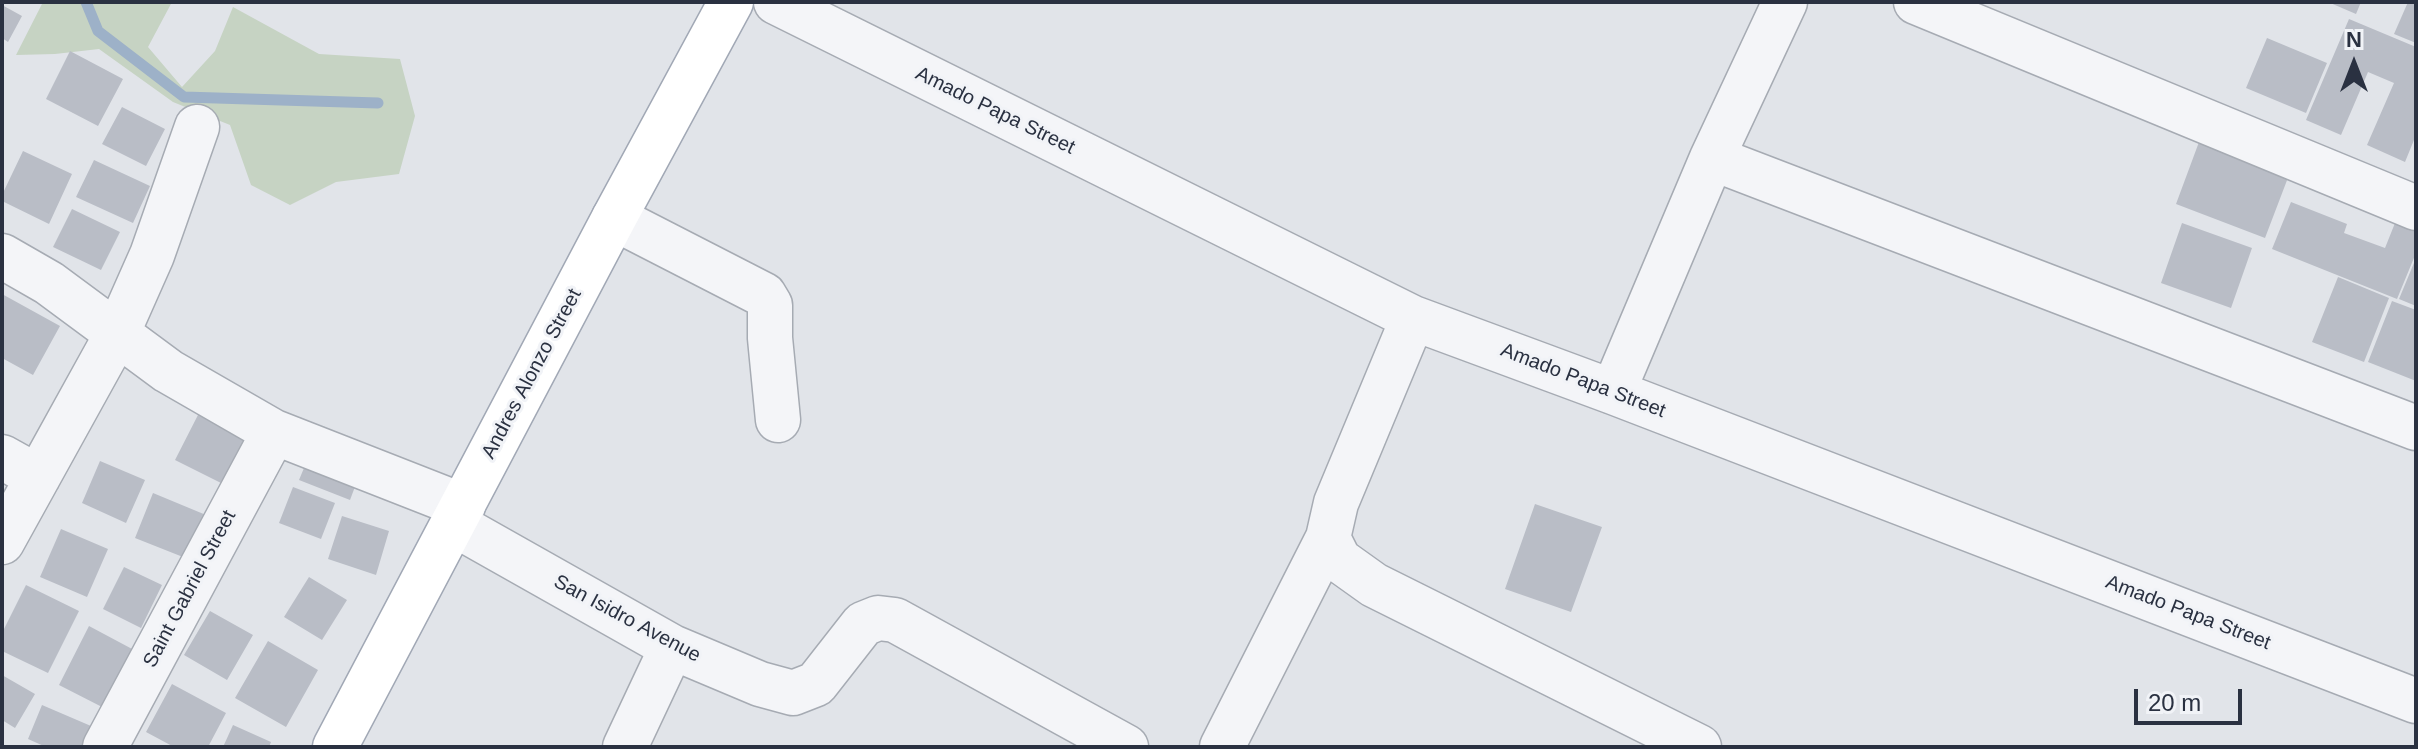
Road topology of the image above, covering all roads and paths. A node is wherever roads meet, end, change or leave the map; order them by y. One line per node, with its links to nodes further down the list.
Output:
1 (731, 2): 8 (main road, Andres Alonzo Street)
2 (776, 2): 10 (street, Amado Papa Street)
3 (1785, 2): 6 (street)
4 (1916, 2): 7 (street)
5 (197, 127): 11 (street)
6 (1712, 158): 12 (street); 14 (street)
7 (2416, 208)
8 (614, 218): 13 (street); 17 (main road, Andres Alonzo Street)
9 (2, 256): 11 (street, San Isidro Avenue)
10 (1413, 318): 12 (street, Amado Papa Street); 18 (street)
11 (117, 334): 15 (street, San Isidro Avenue); 16 (street)
12 (1613, 392): 21 (street, Amado Papa Street)
13 (778, 420)
14 (2416, 428)
15 (274, 432): 17 (street, San Isidro Avenue); 22 (street, Saint Gabriel Street)
16 (20, 467): 19 (street)
17 (459, 515): 20 (street, San Isidro Avenue); 23 (main road, Andres Alonzo Street)
18 (1328, 538): 26 (street); 27 (street)
19 (2, 542)
20 (672, 647): 24 (street); 25 (street, San Isidro Avenue)
21 (2416, 701)
22 (105, 747)
23 (335, 747)
24 (625, 747)
25 (1126, 747)
26 (1222, 747)
27 (1699, 747)

